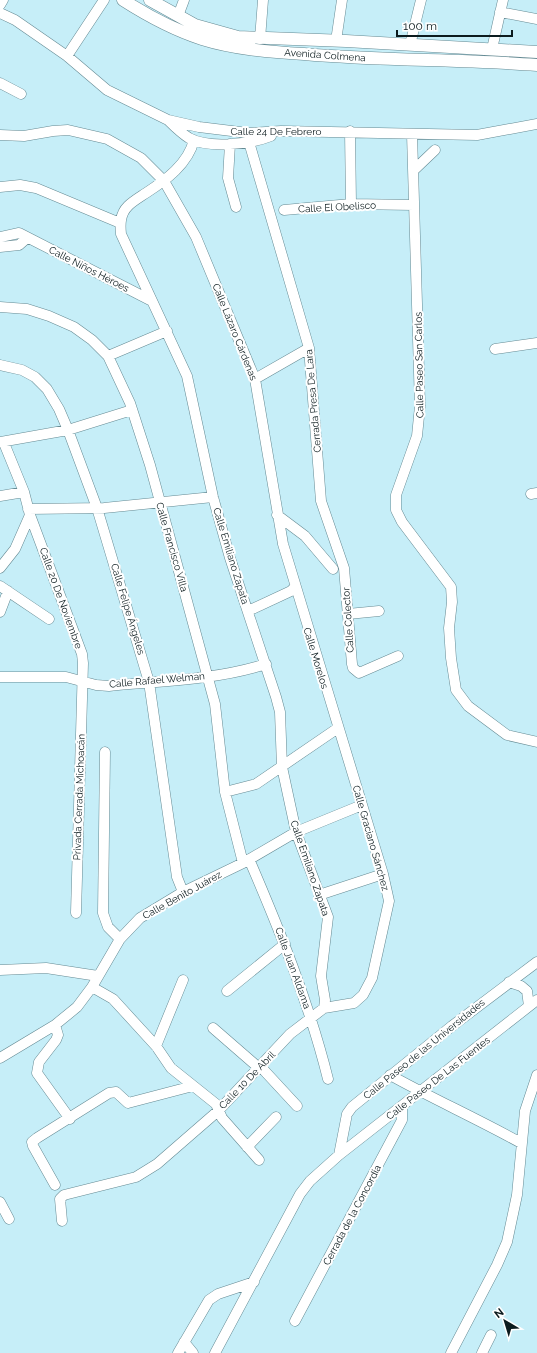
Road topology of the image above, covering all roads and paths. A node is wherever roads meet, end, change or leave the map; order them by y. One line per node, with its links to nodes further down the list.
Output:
1 (3, 0): 10 (street)
2 (104, 0): 20 (street)
3 (124, 0): 21 (main road, Avenida Colmena)
4 (150, 0): 13 (main road, Avenida Colmena)
5 (184, 0): 13 (street)
6 (263, 0): 15 (street)
7 (342, 0): 16 (street)
8 (421, 0): 17 (street)
9 (503, 0): 11 (street)
10 (0, 5)
11 (500, 12): 14 (street); 18 (street)
12 (0, 13): 20 (street, Calle 24 De Febrero)
13 (178, 16): 15 (main road, Avenida Colmena)
14 (537, 19)
15 (260, 39): 16 (main road, Avenida Colmena)
16 (336, 41): 17 (main road, Avenida Colmena)
17 (410, 45): 18 (main road, Avenida Colmena)
18 (492, 49): 19 (main road, Avenida Colmena)
19 (537, 52)
20 (67, 56): 24 (street, Calle 24 De Febrero)
21 (537, 65)
22 (0, 83): 23 (street)
23 (21, 94)
24 (168, 120): 26 (street, Calle 24 De Febrero); 30 (street)
25 (537, 124): 28 (street, Calle 24 De Febrero)
26 (281, 131): 27 (street, Calle 24 De Febrero); 31 (street)
27 (350, 132): 28 (street, Calle 24 De Febrero); 37 (street)
28 (412, 134): 34 (street, Calle Paseo San Carlos)
29 (0, 135): 35 (street, Calle Lázaro Cárdenas)
30 (194, 140): 32 (street); 35 (street)
31 (249, 142): 32 (street); 49 (street, Cerrada Presa De Lara)
32 (230, 144): 39 (street)
33 (434, 150): 34 (street)
34 (414, 170): 38 (street, Calle Paseo San Carlos)
35 (164, 181): 41 (street); 53 (street, Calle Lázaro Cárdenas)
36 (0, 187): 41 (street)
37 (351, 204): 38 (street, Calle El Obelisco); 40 (street, Calle El Obelisco)
38 (414, 205): 81 (street, Calle Paseo San Carlos)
39 (236, 207)
40 (284, 210)
41 (120, 224): 45 (street, Calle Emiliano Zapata)
42 (0, 237): 43 (street, Calle Niños Héroes)
43 (27, 238): 44 (street); 45 (street, Calle Niños Héroes)
44 (0, 247)
45 (152, 300): 47 (street, Calle Emiliano Zapata)
46 (0, 307): 51 (street, Calle Francisco Villa)
47 (167, 331): 51 (street); 59 (street, Calle Emiliano Zapata)
48 (537, 343): 50 (street)
49 (308, 348): 53 (street); 65 (street, Cerrada Presa De Lara)
50 (495, 349)
51 (108, 356): 54 (street, Calle Francisco Villa)
52 (0, 365): 55 (street, Calle Felipe Ángeles)
53 (255, 379): 63 (street, Calle Lázaro Cárdenas)
54 (132, 410): 55 (street); 60 (street, Calle Francisco Villa)
55 (68, 430): 56 (street); 61 (street, Calle Felipe Ángeles)
56 (2, 443): 57 (street, Calle 20 De Noviembre)
57 (24, 492): 58 (street); 62 (street, Calle 20 De Noviembre)
58 (0, 496)
59 (213, 497): 60 (street); 69 (street, Calle Emiliano Zapata)
60 (159, 502): 61 (street); 76 (street, Calle Francisco Villa)
61 (97, 508): 62 (street); 79 (street, Calle Felipe Ángeles)
62 (29, 512): 64 (street); 78 (street, Calle 20 De Noviembre)
63 (277, 515): 66 (street); 67 (street, Calle Lázaro Cárdenas)
64 (0, 568)
65 (344, 568): 72 (street, Calle Colector)
66 (333, 569)
67 (295, 587): 69 (street); 80 (street, Calle Morelos)
68 (4, 588): 71 (street); 73 (street)
69 (248, 611): 75 (street, Calle Emiliano Zapata)
70 (379, 611): 72 (street)
71 (0, 612)
72 (348, 614): 74 (street, Calle Colector)
73 (49, 618)
74 (398, 656)
75 (266, 664): 76 (street, Calle Rafael Welman); 83 (street, Calle Emiliano Zapata)
76 (208, 676): 79 (street, Calle Rafael Welman); 84 (street, Calle Francisco Villa)
77 (0, 677): 78 (street, Calle Rafael Welman)
78 (83, 682): 79 (street, Calle Rafael Welman); 91 (street, Privada Cerrada Michoacán)
79 (150, 682): 89 (street, Calle Felipe Ángeles)
80 (338, 728): 83 (street); 85 (street, Calle Graciano Sánchez)
81 (537, 742)
82 (105, 752): 92 (street)
83 (282, 767): 84 (street); 86 (street, Calle Emiliano Zapata)
84 (224, 792): 87 (street, Calle Francisco Villa)
85 (362, 805): 86 (street, Calle Benito Juárez); 88 (street, Calle Graciano Sánchez)
86 (296, 832): 87 (street, Calle Benito Juárez); 90 (street, Calle Emiliano Zapata)
87 (246, 861): 89 (street, Calle Benito Juárez); 93 (street, Calle Juan Aldama)
88 (383, 874): 90 (street); 101 (street, Calle Graciano Sánchez)
89 (183, 892): 92 (street, Calle Benito Juárez)
90 (319, 895): 103 (street, Calle Emiliano Zapata)
91 (76, 913)
92 (120, 939): 96 (street, Calle Benito Juárez)
93 (285, 944): 100 (street); 104 (street, Calle Juan Aldama)
94 (537, 962): 98 (street, Calle Paseo de las Universidades)
95 (0, 970): 96 (street)
96 (98, 976): 99 (street, Calle Benito Juárez)
97 (182, 980): 107 (street)
98 (509, 982): 102 (street); 111 (street, Calle Paseo de las Universidades)
99 (92, 986): 105 (street, Calle Benito Juárez); 107 (street, Calle 10 De Abril)
100 (226, 991)
101 (363, 995): 103 (street, Calle 10 De Abril)
102 (533, 1003): 114 (street, Calle Paseo De Las Fuentes)
103 (324, 1008): 104 (street, Calle 10 De Abril)
104 (311, 1018): 109 (street, Calle 10 De Abril); 112 (street, Calle Juan Aldama)
105 (55, 1025): 108 (street, Calle Benito Juárez); 119 (street)
106 (213, 1028): 109 (street)
107 (156, 1046): 113 (street, Calle 10 De Abril)
108 (0, 1058)
109 (260, 1067): 115 (street); 117 (street, Calle 10 De Abril)
110 (537, 1074): 120 (street)
111 (390, 1075): 114 (street); 122 (street, Calle Paseo de las Universidades)
112 (328, 1079)
113 (193, 1086): 117 (street, Calle 10 De Abril); 119 (street)
114 (419, 1091): 116 (street, Calle Paseo De Las Fuentes); 120 (street)
115 (297, 1106)
116 (402, 1107): 122 (street, Calle Paseo De Las Fuentes); 129 (street, Cerrada de la Concordia)
117 (218, 1112): 121 (street); 127 (street)
118 (276, 1117): 121 (street)
119 (70, 1119): 124 (street)
120 (521, 1143): 135 (street)
121 (247, 1147): 123 (street)
122 (339, 1155): 128 (street, Calle Paseo De Las Fuentes)
123 (259, 1160)
124 (55, 1185)
125 (0, 1202): 126 (street)
126 (10, 1219)
127 (62, 1221)
128 (254, 1282): 131 (street); 134 (street, Calle Paseo De Las Fuentes)
129 (295, 1321)
130 (491, 1336): 136 (street)
131 (184, 1342): 132 (street); 133 (street)
132 (178, 1353)
133 (193, 1353)
134 (215, 1353)
135 (451, 1353)
136 (482, 1353)

